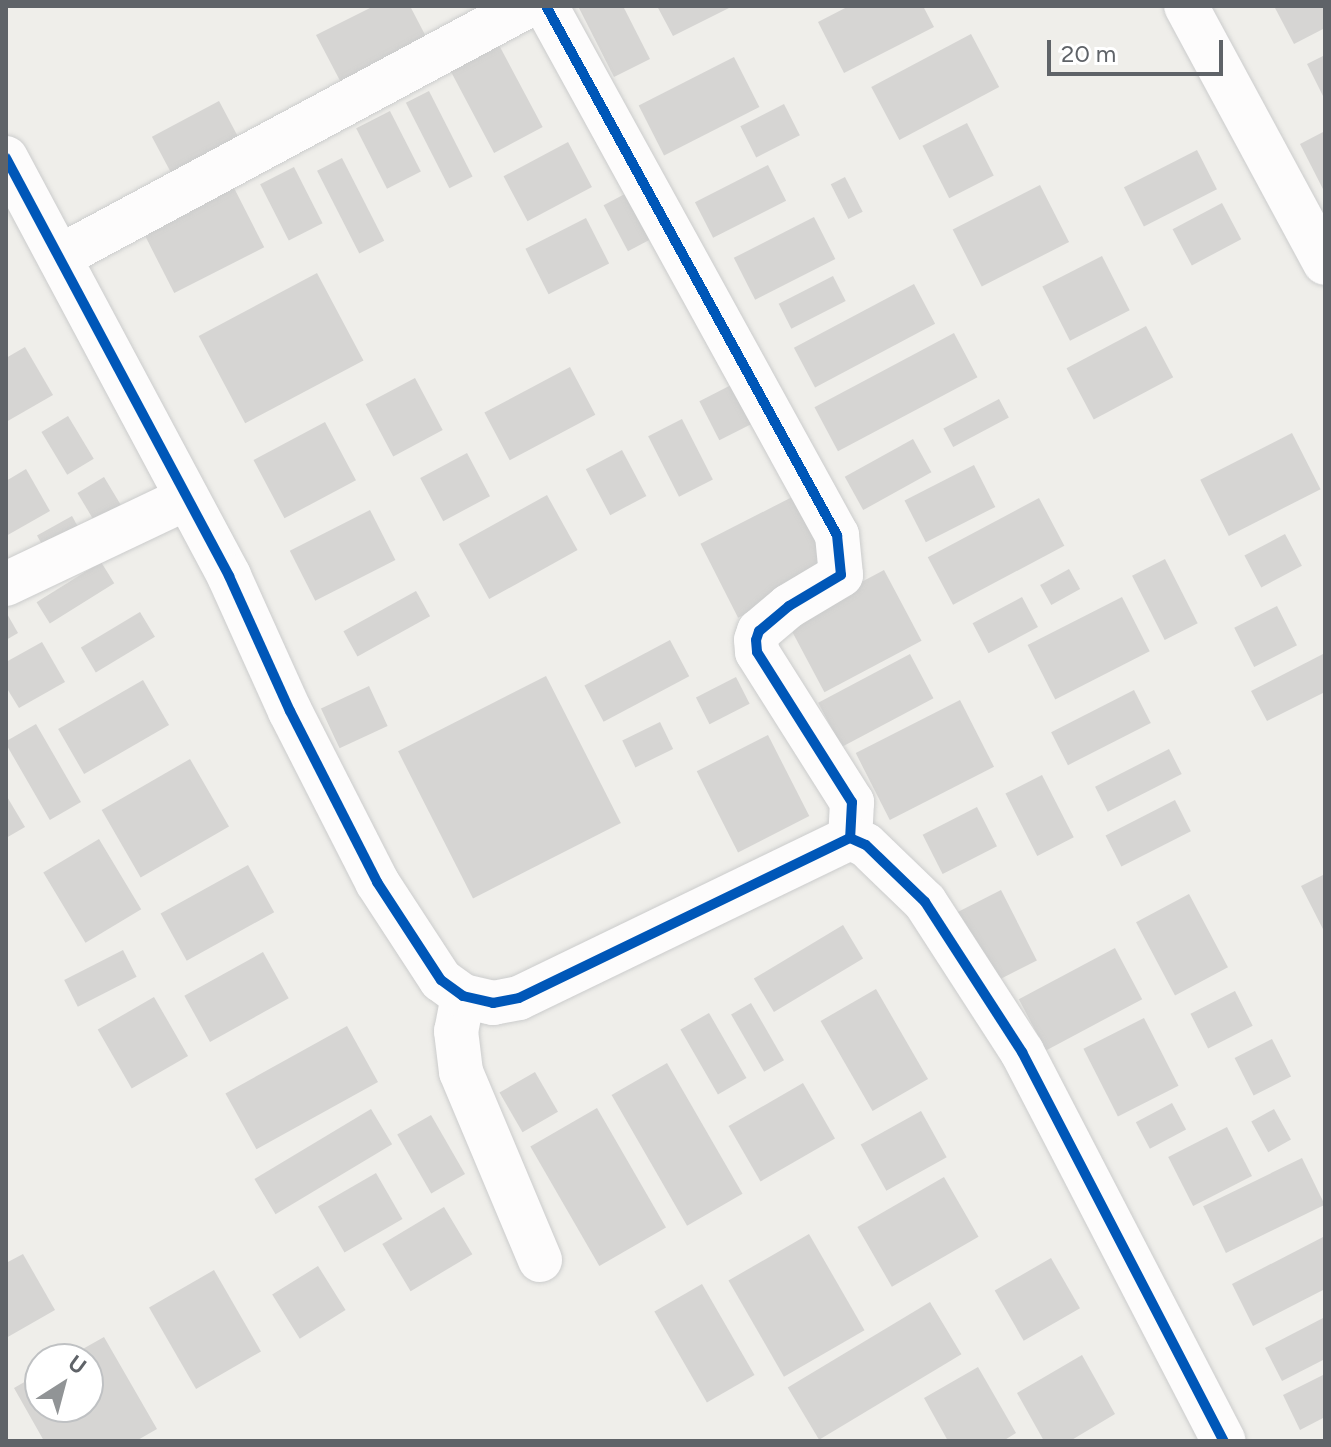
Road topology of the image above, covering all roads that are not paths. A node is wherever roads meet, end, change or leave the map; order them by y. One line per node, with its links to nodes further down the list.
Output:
1 (527, 6): 5 (street)
2 (546, 6): 9 (street)
3 (1186, 6): 6 (street)
4 (6, 158): 5 (street)
5 (61, 256): 7 (street)
6 (1325, 263)
7 (187, 498): 8 (street); 10 (street)
8 (6, 584)
9 (850, 838): 10 (street); 12 (street)
10 (463, 996): 11 (street)
11 (540, 1260)
12 (1224, 1441)

